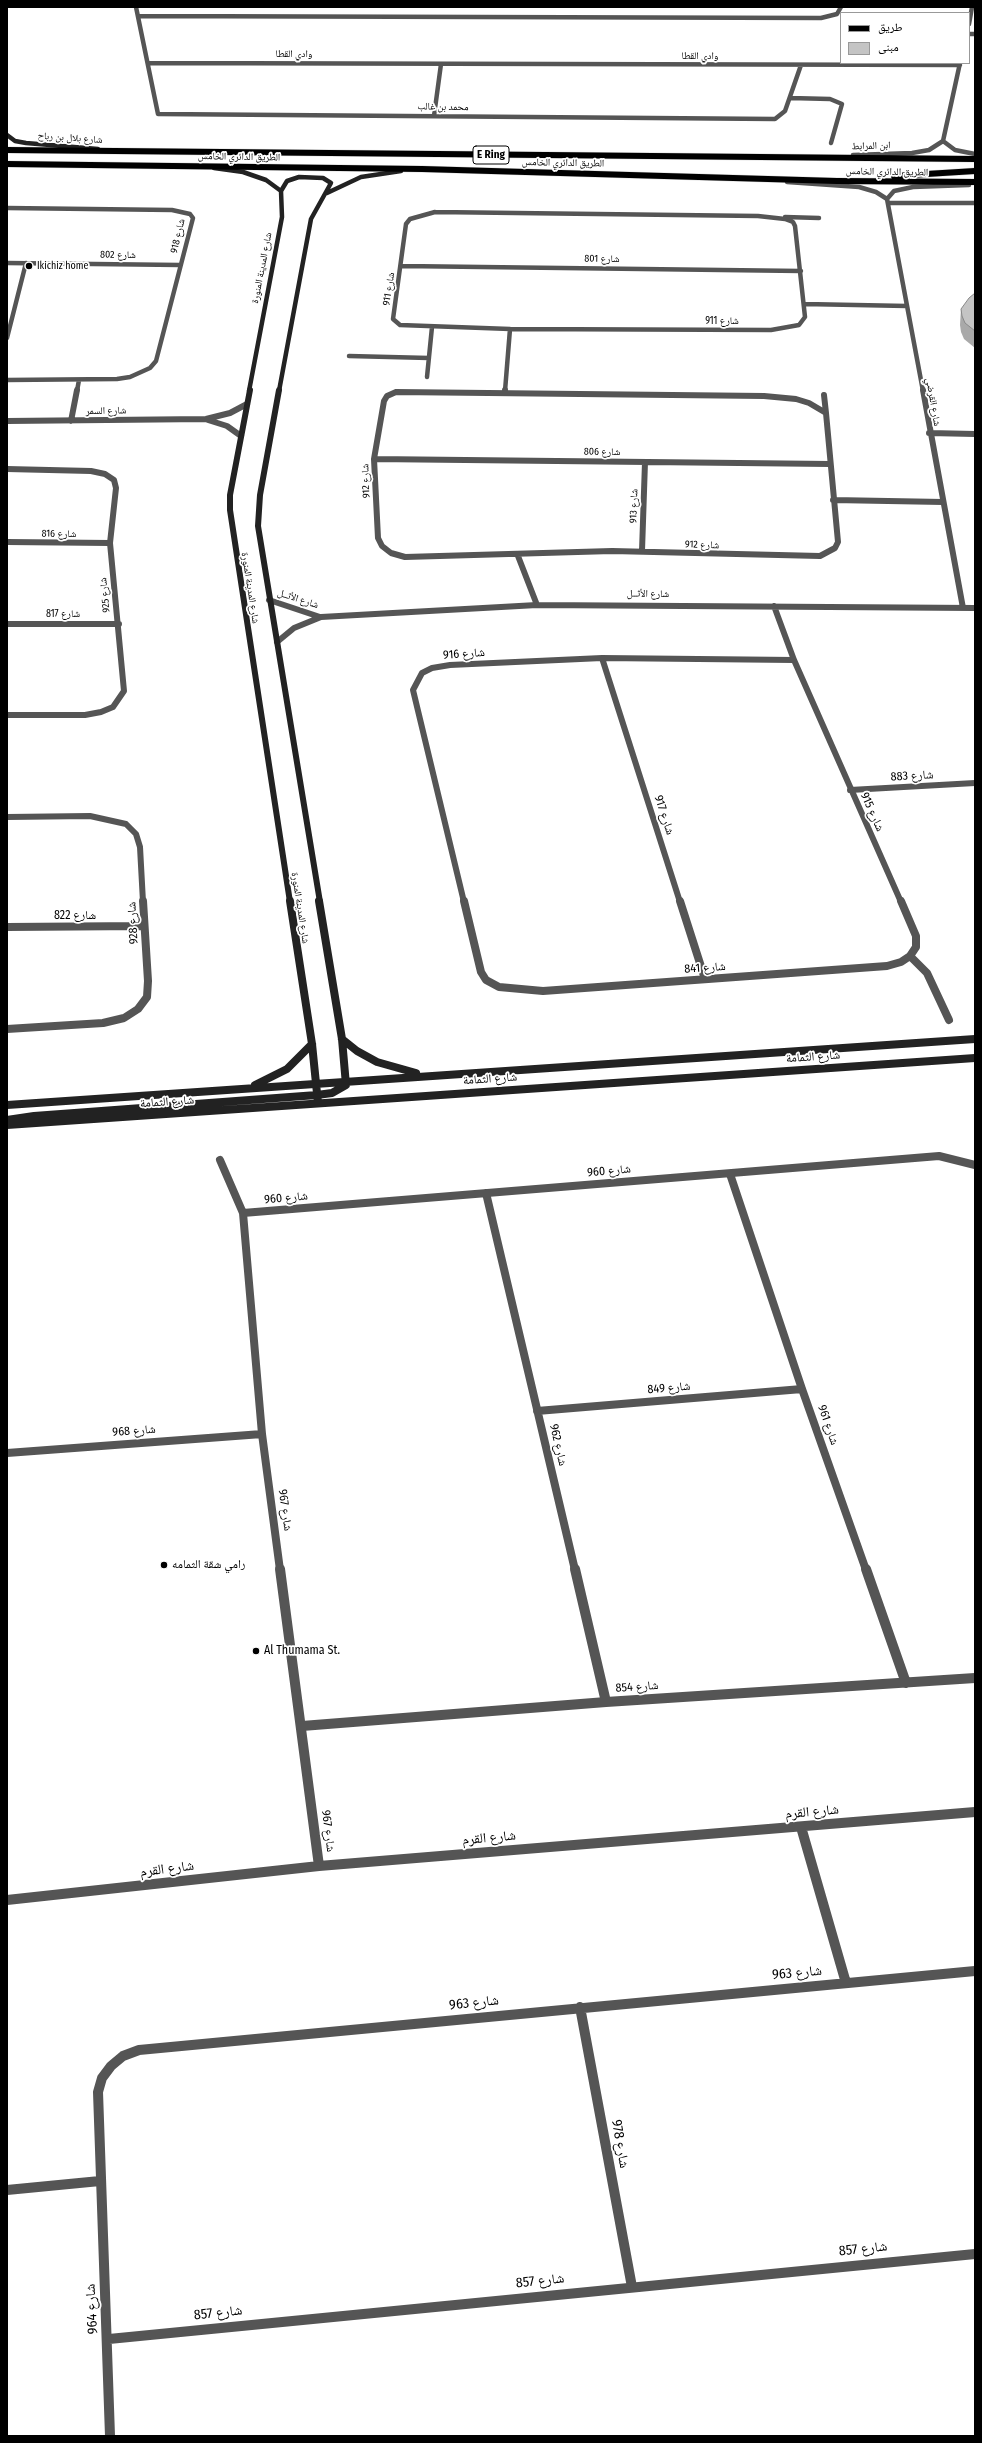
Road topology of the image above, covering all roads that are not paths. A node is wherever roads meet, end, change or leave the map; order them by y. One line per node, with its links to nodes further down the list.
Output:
1 (136, 7): 4 (street, محمد بن غالب)
2 (841, 7): 4 (street)
3 (972, 7): 5 (street)
4 (138, 16): 6 (street, محمد بن غالب)
5 (970, 18)
6 (148, 63): 7 (street, وادي القطا); 11 (street, محمد بن غالب)
7 (441, 64): 9 (street, وادي القطا); 11 (street)
8 (960, 64): 9 (street, وادي القطا); 13 (street)
9 (801, 65): 10 (street, محمد بن غالب)
10 (790, 98): 11 (street, محمد بن غالب); 14 (street)
11 (434, 116)
12 (7, 135): 16 (street, شارع بلال بن رباح)
13 (943, 141): 17 (street); 18 (street, ابن المرابط)
14 (832, 144)
15 (7, 150): 16 (main road, الطريق الدائري الخامس / E Ring)
16 (134, 151): 18 (main road, الطريق الدائري الخامس / E Ring)
17 (975, 154)
18 (796, 158): 19 (main road, الطريق الدائري الخامس / E Ring)
19 (975, 159)
20 (7, 164): 21 (main road, الطريق الدائري الخامس / E Ring)
21 (171, 165): 22 (main road, الطريق الدائري الخامس / E Ring); 27 (street)
22 (422, 169): 24 (main road, الطريق الدائري الخامس / E Ring); 28 (street)
23 (975, 171): 25 (main road)
24 (730, 177): 25 (main road, الطريق الدائري الخامس / E Ring); 29 (street)
25 (836, 181): 26 (main road, الطريق الدائري الخامس / E Ring)
26 (975, 183): 29 (street)
27 (281, 191): 28 (street); 51 (street, شارع المدينة المنورة)
28 (326, 193): 69 (street, شارع المدينة المنورة)
29 (887, 201): 30 (street); 40 (street, شارع القرضي)
30 (975, 203)
31 (7, 208): 36 (street, شارع 918)
32 (773, 217): 33 (street, شارع 911); 37 (street, شارع 911); 38 (street, شارع 911)
33 (819, 218)
34 (7, 263): 35 (street, شارع 802)
35 (26, 263): 36 (street, شارع 802); 43 (street)
36 (180, 265): 48 (street, شارع 918)
37 (402, 266): 38 (street, شارع 801); 41 (street, شارع 911)
38 (801, 271): 39 (street, شارع 911)
39 (804, 304): 40 (street); 42 (street, شارع 911)
40 (907, 306): 56 (street, شارع القرضي)
41 (432, 327): 42 (street, شارع 911); 45 (street)
42 (510, 329): 49 (street)
43 (7, 338)
44 (348, 356): 45 (street)
45 (429, 358): 46 (street)
46 (427, 377)
47 (7, 380): 48 (street, شارع 918)
48 (79, 380): 55 (street)
49 (505, 392): 52 (street, شارع 912); 59 (street, شارع 912)
50 (824, 395): 52 (street, شارع 912)
51 (247, 404): 53 (street, شارع السمر); 58 (street, شارع المدينة المنورة)
52 (826, 413): 61 (street, شارع 912)
53 (206, 419): 55 (street, شارع السمر); 58 (street, شارع السمر)
54 (7, 421): 55 (street, شارع السمر)
55 (72, 421)
56 (930, 433): 57 (street); 64 (street, شارع القرضي)
57 (975, 434)
58 (241, 436): 93 (street, شارع المدينة المنورة)
59 (374, 459): 60 (street, شارع 806); 68 (street, شارع 912)
60 (645, 462): 61 (street, شارع 806); 67 (street, شارع 913)
61 (830, 464): 63 (street, شارع 912)
62 (7, 469): 66 (street, شارع 925)
63 (833, 500): 64 (street); 67 (street, شارع 912)
64 (943, 502): 72 (street, شارع القرضي)
65 (7, 542): 66 (street, شارع 816)
66 (110, 544): 76 (street, شارع 925)
67 (642, 551): 68 (street, شارع 912)
68 (518, 556): 70 (street)
69 (269, 600): 74 (street, شارع الأثــل); 77 (street, شارع المدينة المنورة)
70 (537, 605): 71 (street, شارع الأثــل); 74 (street, شارع الأثــل)
71 (774, 606): 72 (street, شارع الأثــل); 79 (street, شارع 915)
72 (963, 608): 73 (street, شارع الأثــل)
73 (975, 608)
74 (321, 617): 77 (street, شارع الأثــل)
75 (7, 624): 76 (street, شارع 817)
76 (119, 624): 80 (street, شارع 925)
77 (277, 642): 91 (street, شارع المدينة المنورة)
78 (602, 658): 79 (street, شارع 916); 87 (street, شارع 917); 88 (street, شارع 916)
79 (794, 660): 82 (street, شارع 915)
80 (7, 715)
81 (975, 783): 82 (street, شارع 883)
82 (850, 790): 86 (street, شارع 915)
83 (7, 817): 84 (street, شارع 928)
84 (144, 926): 85 (street, شارع 822); 90 (street, شارع 928)
85 (7, 927)
86 (910, 956): 87 (street, شارع 841); 89 (street)
87 (705, 979): 88 (street, شارع 841)
88 (499, 988)
89 (949, 1020)
90 (7, 1029)
91 (342, 1039): 95 (street); 96 (street, شارع المدينة المنورة)
92 (975, 1039): 95 (street, شارع الثمامة)
93 (312, 1044): 97 (street, شارع المدينة المنورة); 98 (street)
94 (975, 1058): 99 (street, شارع الثمامة)
95 (427, 1076): 96 (street, شارع الثمامة)
96 (347, 1081): 97 (street, شارع الثمامة); 99 (street)
97 (316, 1083): 98 (street, شارع الثمامة); 99 (street, شارع المدينة المنورة)
98 (248, 1088): 100 (street, شارع الثمامة)
99 (318, 1099): 101 (street); 102 (street, شارع الثمامة)
100 (7, 1105)
101 (7, 1120)
102 (7, 1125)
103 (220, 1160): 107 (street, شارع 967)
104 (975, 1165): 105 (street, شارع 960)
105 (730, 1174): 106 (street, شارع 960); 108 (street, شارع 961)
106 (486, 1193): 107 (street, شارع 960); 109 (street, شارع 962)
107 (243, 1213): 110 (street, شارع 967)
108 (802, 1389): 109 (street, شارع 849); 113 (street, شارع 961)
109 (537, 1411): 114 (street, شارع 962)
110 (262, 1434): 111 (street, شارع 968); 115 (street, شارع 967)
111 (7, 1453)
112 (975, 1678): 113 (street, شارع 854)
113 (906, 1683): 114 (street, شارع 854)
114 (606, 1702): 115 (street, شارع 854)
115 (302, 1726): 118 (street, شارع 967)
116 (975, 1812): 117 (street, شارع القرم)
117 (801, 1827): 118 (street, شارع القرم); 121 (street, شارع 963)
118 (319, 1866): 119 (street, شارع القرم)
119 (7, 1900)
120 (975, 1971): 121 (street, شارع 963)
121 (846, 1983): 122 (street, شارع 963)
122 (580, 2007): 123 (street, شارع 963); 127 (street, شارع 978)
123 (111, 2066): 124 (street, شارع 964)
124 (100, 2181): 125 (street); 128 (street, شارع 964)
125 (7, 2190)
126 (975, 2254): 127 (street, شارع 857)
127 (632, 2287): 128 (street, شارع 857)
128 (108, 2340): 129 (street, شارع 964)
129 (110, 2436)

